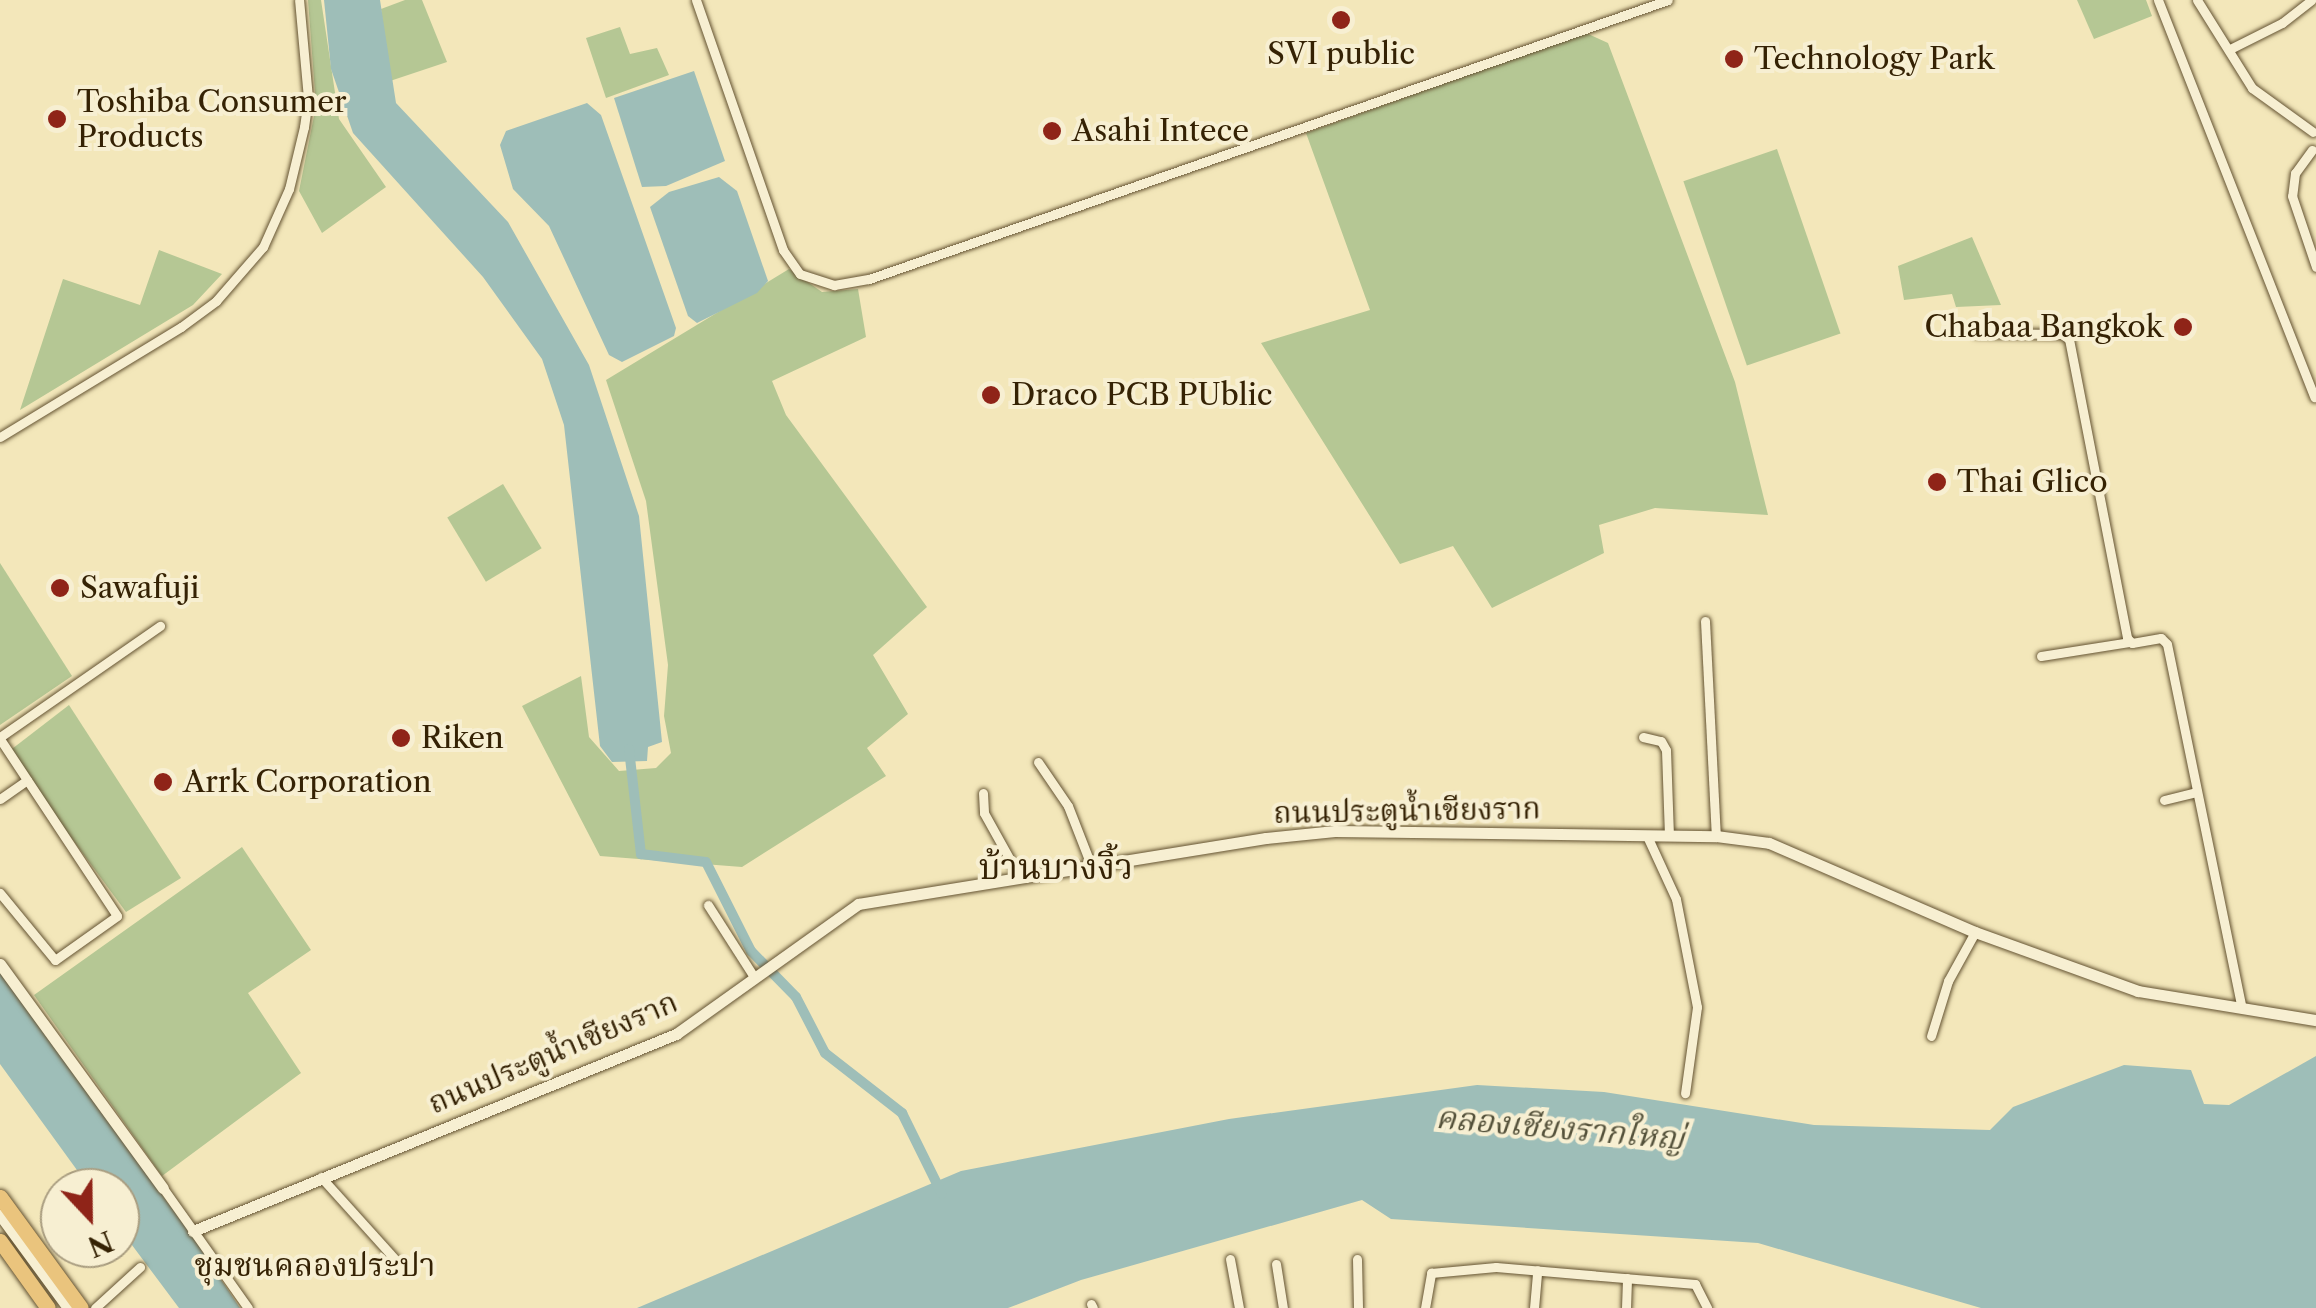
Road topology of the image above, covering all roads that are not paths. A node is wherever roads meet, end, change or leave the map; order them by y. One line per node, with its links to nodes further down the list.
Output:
1 (299, 0): 15 (street)
2 (696, 0): 3 (street)
3 (1668, 0)
4 (2158, 0): 14 (street)
5 (2197, 0): 8 (street)
6 (2309, 2): 7 (street); 8 (street)
7 (2316, 15)
8 (2230, 49): 9 (street)
9 (2314, 131): 10 (street)
10 (2314, 151): 11 (street)
11 (2311, 243): 12 (street)
12 (2316, 267)
13 (1976, 333): 18 (street)
14 (2314, 397)
15 (0, 437)
16 (1705, 621): 30 (street)
17 (160, 626): 21 (street)
18 (2129, 642): 19 (street); 25 (street)
19 (2040, 656)
20 (1643, 737): 28 (street)
21 (0, 738): 23 (street)
22 (1038, 762): 31 (street)
23 (27, 780): 26 (street); 33 (street)
24 (983, 792): 32 (street)
25 (2197, 792): 27 (street); 38 (street)
26 (0, 799)
27 (2164, 800)
28 (1669, 834): 29 (street, ถนนประตูน้ำเชียงราก); 30 (street, ถนนประตูน้ำเชียงราก)
29 (1648, 836): 31 (street, ถนนประตูน้ำเชียงราก); 41 (street)
30 (1716, 836): 35 (street, ถนนประตูน้ำเชียงราก)
31 (1091, 865): 32 (street, ถนนประตูน้ำเชียงราก)
32 (1020, 876): 37 (street, ถนนประตูน้ำเชียงราก)
33 (0, 893)
34 (708, 905): 37 (street)
35 (1975, 932): 38 (street, ถนนประตูน้ำเชียงราก); 40 (street)
36 (0, 964): 43 (street)
37 (756, 975): 42 (street, ถนนประตูน้ำเชียงราก)
38 (2242, 1008): 39 (street, ถนนประตูน้ำเชียงราก)
39 (2316, 1020)
40 (1931, 1036)
41 (1685, 1093)
42 (321, 1177): 46 (street, ถนนประตูน้ำเชียงราก); 51 (street)
43 (162, 1188): 46 (street)
44 (0, 1197): 57 (highway)
45 (0, 1215): 56 (street)
46 (193, 1231): 59 (street)
47 (0, 1241): 55 (highway)
48 (1230, 1258): 60 (street)
49 (1358, 1259): 62 (street)
50 (1276, 1264): 61 (street)
51 (402, 1266)
52 (139, 1268): 58 (street)
53 (1538, 1270): 54 (street); 63 (street); 64 (street)
54 (1628, 1278): 65 (street); 66 (street)
55 (48, 1308)
56 (68, 1308)
57 (81, 1308)
58 (96, 1308)
59 (248, 1308)
60 (1239, 1308)
61 (1282, 1308)
62 (1358, 1308)
63 (1425, 1308)
64 (1534, 1308)
65 (1626, 1308)
66 (1707, 1308)

